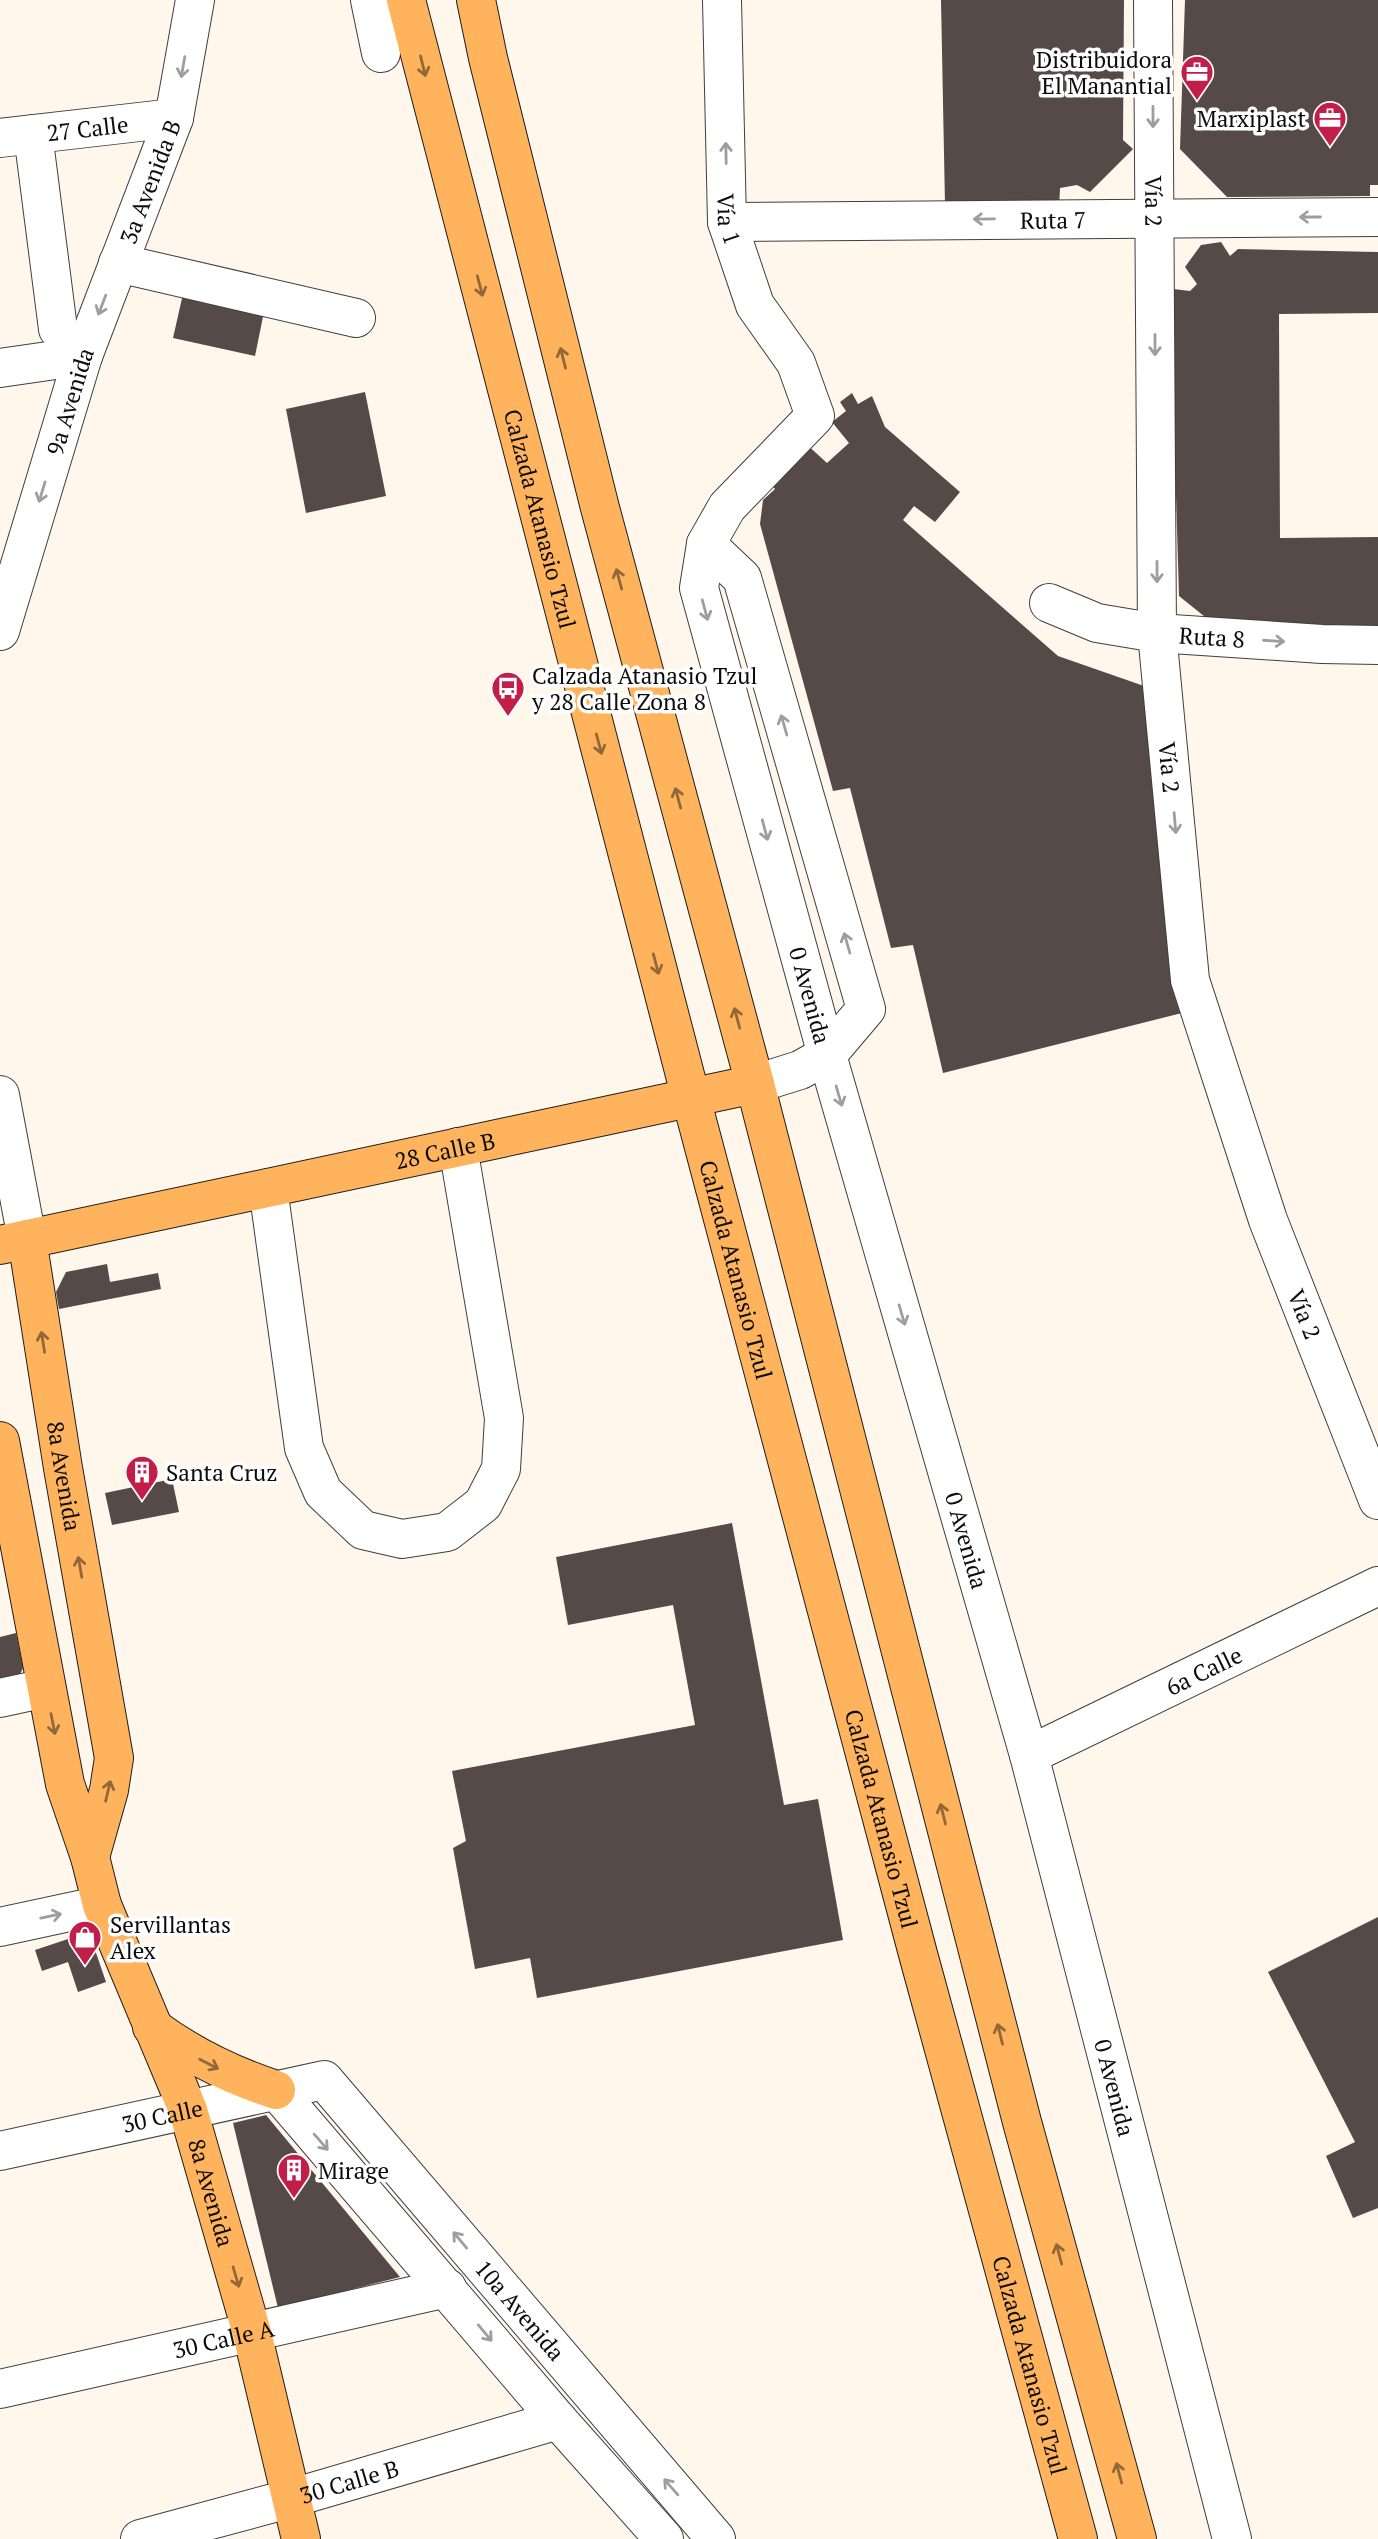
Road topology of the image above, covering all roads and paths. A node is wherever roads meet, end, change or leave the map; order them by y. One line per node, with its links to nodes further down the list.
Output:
1 (195, 0): 8 (street, 3a Avenida B, one-way to 8)
2 (370, 0): 7 (street)
3 (406, 0): 27 (main road, Calzada Atanasio Tzul, one-way to 27)
4 (476, 0): 25 (main road, one-way to 4)
5 (722, 0): 12 (street, Vía 1, one-way to 5)
6 (1153, 0): 11 (street, Vía 2, one-way to 11)
7 (381, 53)
8 (174, 118): 9 (street, 27 Calle); 13 (street, 3a Avenida B)
9 (17, 136): 15 (street, 9a Avenida)
10 (1378, 217): 11 (street, Ruta 7, one-way to 11)
11 (1154, 218): 12 (street, Ruta 7, one-way to 12); 21 (street, Vía 2, one-way to 21)
12 (727, 222): 17 (street, Vía 1)
13 (118, 263): 14 (street); 15 (street, 3a Avenida B, one-way to 15)
14 (356, 318)
15 (83, 356): 16 (street); 20 (street, 9a Avenida, one-way to 20)
16 (0, 368)
17 (815, 416): 18 (street, 0 Avenida)
18 (706, 544): 23 (street, 0 Avenida, one-way to 18); 24 (street, 0 Avenida, one-way to 24)
19 (1049, 603): 21 (street, Ruta 8)
20 (0, 631)
21 (1157, 634): 22 (street, Ruta 8, one-way to 22); 32 (street, Vía 2, one-way to 32)
22 (1378, 645)
23 (866, 1009): 24 (street, 28 Calle B)
24 (827, 1055): 25 (street, 28 Calle B); 36 (street, 0 Avenida, one-way to 36)
25 (755, 1084): 27 (main road, 28 Calle B); 55 (main road, one-way to 25)
26 (0, 1095): 30 (street, 8a Avenida)
27 (691, 1098): 28 (main road, 28 Calle B); 54 (main road, Calzada Atanasio Tzul)
28 (458, 1147): 29 (main road, 28 Calle B); 29 (street)
29 (268, 1188): 30 (main road, 28 Calle B)
30 (13, 1242): 37 (main road, 8a Avenida, one-way to 30)
31 (2, 1462): 34 (main road, 8a Avenida)
32 (1378, 1500)
33 (1378, 1586): 36 (street, 6a Calle)
34 (46, 1688): 35 (street); 37 (main road, 8a Avenida, one-way to 37)
35 (0, 1698)
36 (1029, 1755): 56 (street, 0 Avenida)
37 (90, 1857): 38 (main road, 8a Avenida)
38 (102, 1905): 39 (street, one-way to 38); 40 (main road, 8a Avenida)
39 (0, 1927)
40 (152, 2027): 42 (main road, one-way to 42); 43 (main road, 8a Avenida)
41 (324, 2080): 42 (street, 30 Calle); 53 (street, 10a Avenida, one-way to 41)
42 (276, 2090): 43 (street, 30 Calle); 45 (street, 10a Avenida, one-way to 45)
43 (188, 2110): 44 (street, 30 Calle); 46 (main road, 8a Avenida, one-way to 46)
44 (0, 2151)
45 (447, 2288): 46 (street, 30 Calle A); 48 (street, 10a Avenida, one-way to 48)
46 (252, 2333): 47 (street, 30 Calle A); 49 (main road, 8a Avenida)
47 (0, 2389)
48 (558, 2420): 49 (street, 30 Calle B); 52 (street, 10a Avenida)
49 (292, 2498): 50 (street, 30 Calle B); 51 (main road, 8a Avenida)
50 (140, 2539)
51 (302, 2539)
52 (664, 2539)
53 (716, 2539)
54 (1078, 2539)
55 (1138, 2539)
56 (1232, 2539)

